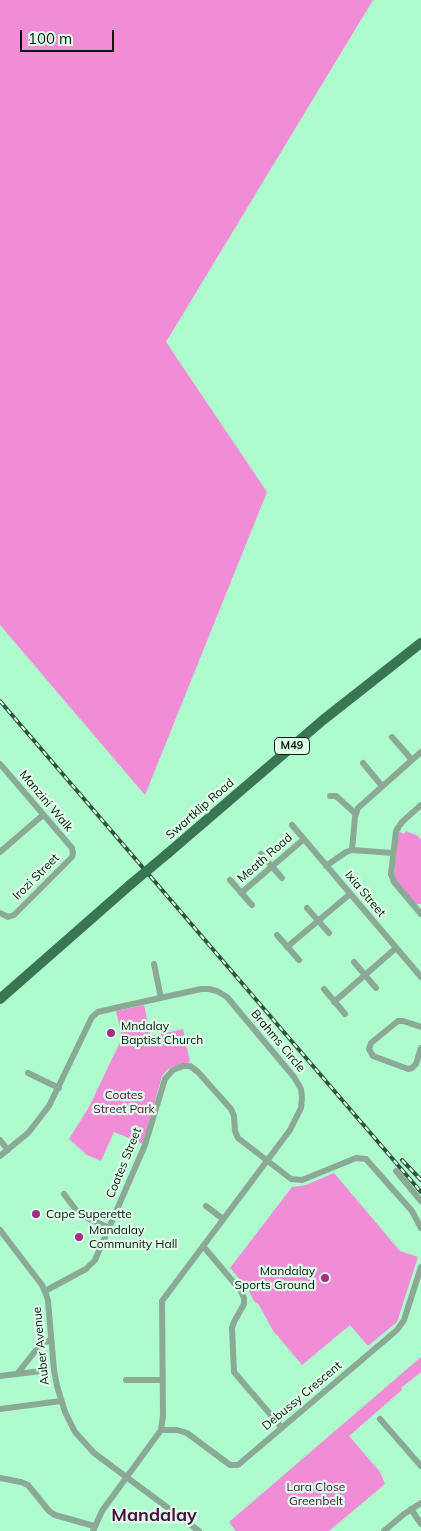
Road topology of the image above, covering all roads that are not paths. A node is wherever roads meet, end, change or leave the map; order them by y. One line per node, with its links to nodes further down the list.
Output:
1 (421, 643): 2 (main road, Swartklip Road / M49)
2 (416, 649): 43 (main road, Swartklip Road / M49, bridge)
3 (392, 737): 5 (street)
4 (421, 752): 5 (street)
5 (412, 760): 8 (street)
6 (363, 763): 8 (street)
7 (0, 765): 12 (street, Manzini Walk)
8 (382, 786): 11 (street)
9 (330, 796): 11 (street)
10 (421, 805): 18 (street)
11 (356, 814): 15 (street)
12 (43, 815): 16 (street); 17 (street, Manzini Walk)
13 (292, 825): 14 (street, Ixia Street)
14 (304, 839): 20 (street, Ixia Street); 21 (street, Meath Road)
15 (352, 850): 18 (street); 20 (street)
16 (0, 852)
17 (73, 853): 29 (street, Irozi Street)
18 (393, 853): 28 (street)
19 (261, 854): 21 (street)
20 (326, 866): 25 (street, Ixia Street)
21 (272, 867): 22 (street); 24 (street, Meath Road)
22 (282, 878)
23 (230, 880): 24 (street)
24 (241, 893): 26 (street)
25 (350, 894): 30 (street); 34 (street, Ixia Street)
26 (252, 905)
27 (307, 908): 30 (street)
28 (420, 910)
29 (0, 912)
30 (318, 921): 31 (street); 33 (street)
31 (329, 933)
32 (277, 935): 33 (street)
33 (287, 947): 35 (street)
34 (396, 948): 38 (street); 39 (street, Ixia Street)
35 (299, 960)
36 (354, 962): 38 (street)
37 (154, 964): 42 (street)
38 (365, 975): 40 (street); 44 (street)
39 (421, 976)
40 (376, 988)
41 (324, 989): 44 (street)
42 (161, 998): 49 (street, Brahms Circle); 53 (street, Brahms Circle)
43 (0, 999)
44 (334, 1002): 45 (street)
45 (345, 1014)
46 (421, 1027): 47 (street)
47 (421, 1048)
48 (28, 1074): 49 (street)
49 (59, 1088): 51 (street, Brahms Circle)
50 (0, 1140): 51 (street)
51 (8, 1150): 52 (street, Brahms Circle)
52 (0, 1156)
53 (267, 1161): 58 (street, Brahms Circle); 59 (street, Coates Street); 60 (street)
54 (396, 1171): 56 (street)
55 (64, 1194): 59 (street)
56 (421, 1201)
57 (206, 1206): 58 (street)
58 (223, 1219): 62 (street, Brahms Circle)
59 (109, 1228): 64 (street, Coates Street)
60 (421, 1228)
61 (0, 1230): 64 (street, Auber Avenue)
62 (203, 1246): 70 (street, Brahms Circle); 74 (street)
63 (421, 1267): 74 (street, Debussy Crescent)
64 (45, 1291): 65 (street, Auber Avenue)
65 (51, 1340): 67 (street); 71 (street, Auber Avenue)
66 (42, 1371): 67 (street)
67 (18, 1374): 68 (street)
68 (0, 1376)
69 (126, 1380): 70 (street)
70 (162, 1380): 75 (street, Brahms Circle)
71 (61, 1401): 72 (street); 78 (street, Auber Avenue)
72 (0, 1408)
73 (380, 1419): 76 (street)
74 (282, 1428): 75 (street, Debussy Crescent)
75 (161, 1430): 78 (street)
76 (421, 1466)
77 (0, 1478): 82 (street)
78 (127, 1478): 82 (street); 83 (street, Auber Avenue)
79 (421, 1503): 80 (street)
80 (412, 1509): 81 (street); 84 (street)
81 (421, 1524)
82 (93, 1529)
83 (199, 1531)
84 (384, 1531)

